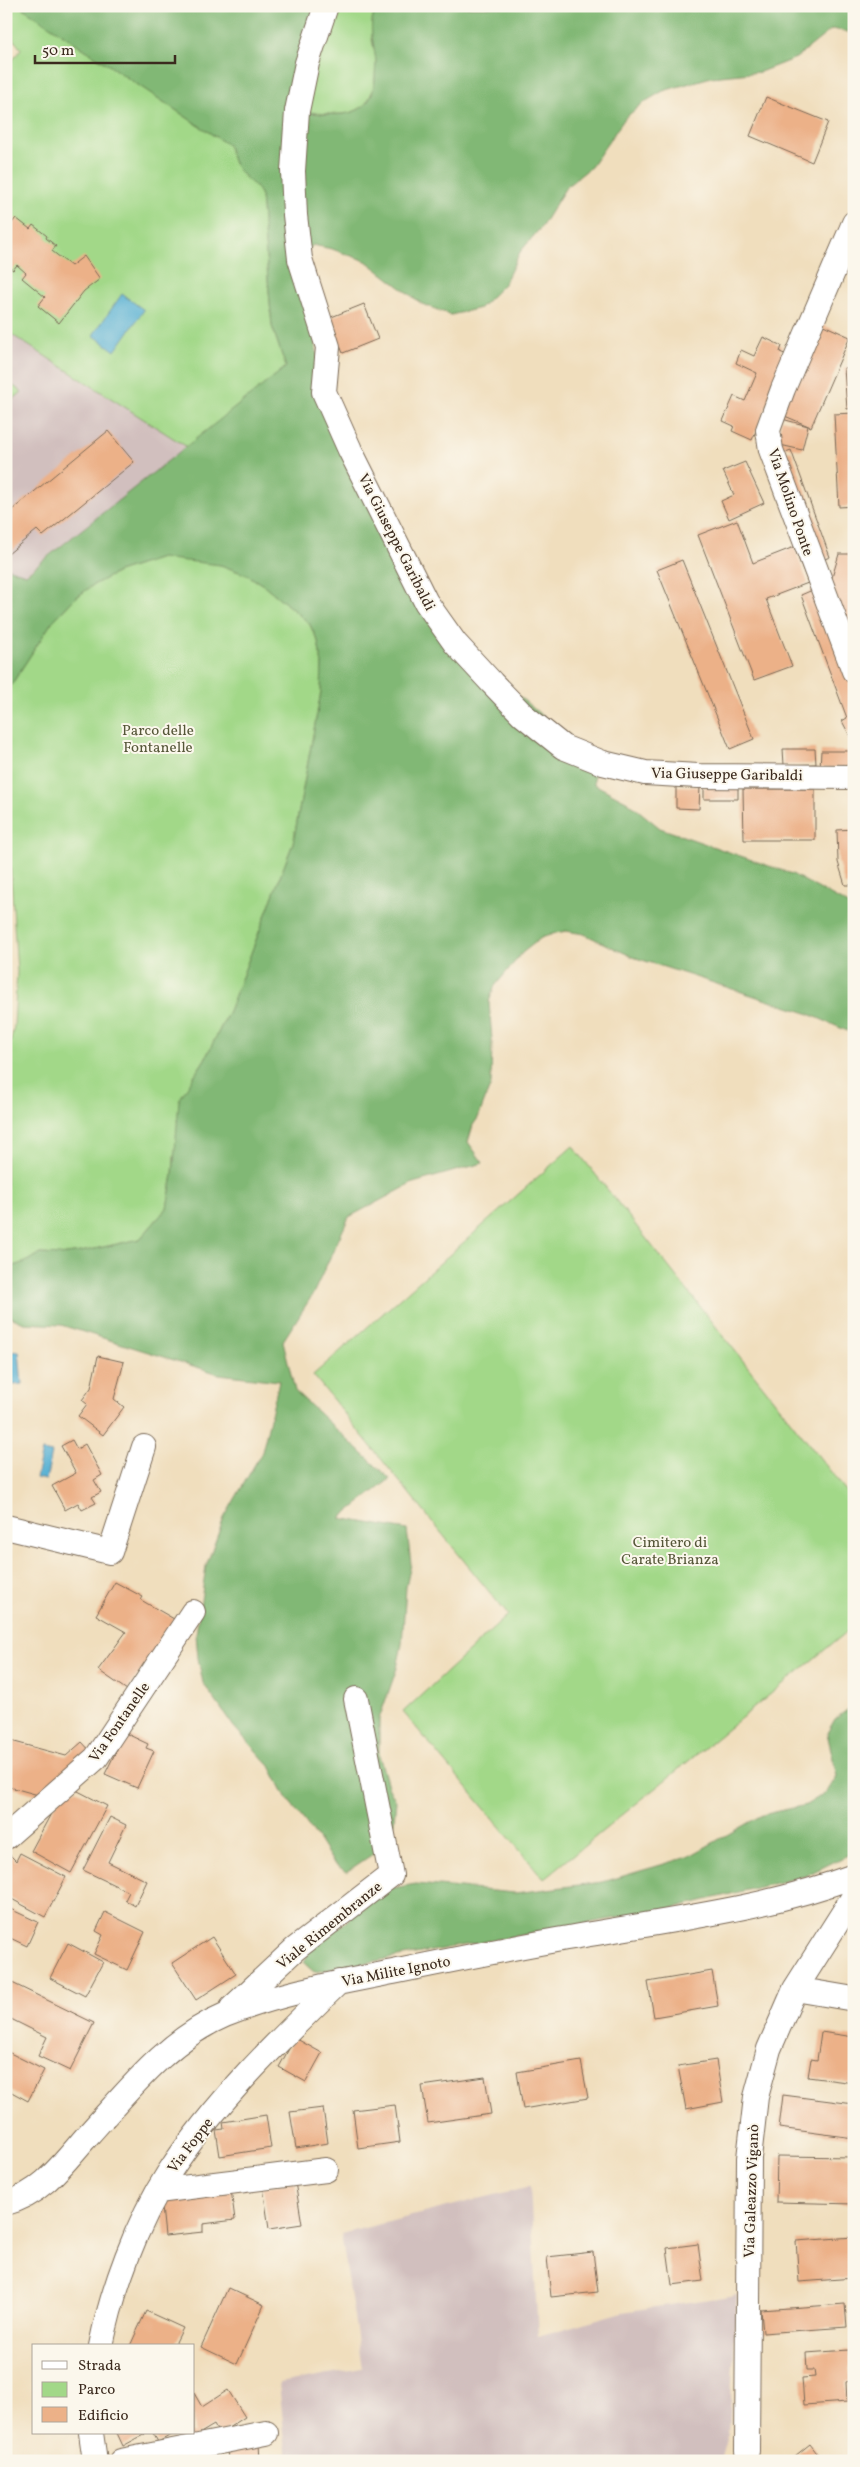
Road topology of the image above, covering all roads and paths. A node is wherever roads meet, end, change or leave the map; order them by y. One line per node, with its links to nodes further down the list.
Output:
1 (326, 6): 4 (street, Via Giuseppe Garibaldi)
2 (854, 222): 3 (street, Via Molino Ponte)
3 (854, 671)
4 (854, 777)
5 (144, 1447): 6 (street)
6 (6, 1528)
7 (193, 1612): 9 (street, Via Fontanelle)
8 (356, 1699): 15 (street, Viale Rimembranze)
9 (6, 1837)
10 (854, 1876): 12 (street, Via Milite Ignoto)
11 (854, 1896): 13 (street, Via Galeazzo Viganò)
12 (339, 1982): 15 (street, Via Milite Ignoto); 17 (street, Via Foppe)
13 (795, 1989): 14 (street); 22 (street, Via Galeazzo Viganò)
14 (854, 1999)
15 (224, 2016): 18 (street, Via Milite Ignoto)
16 (326, 2170): 17 (street)
17 (158, 2191): 19 (street, Via Foppe)
18 (6, 2203)
19 (101, 2344)
20 (266, 2433): 24 (street)
21 (91, 2434): 23 (street)
22 (748, 2458)
23 (95, 2461)
24 (121, 2461)

